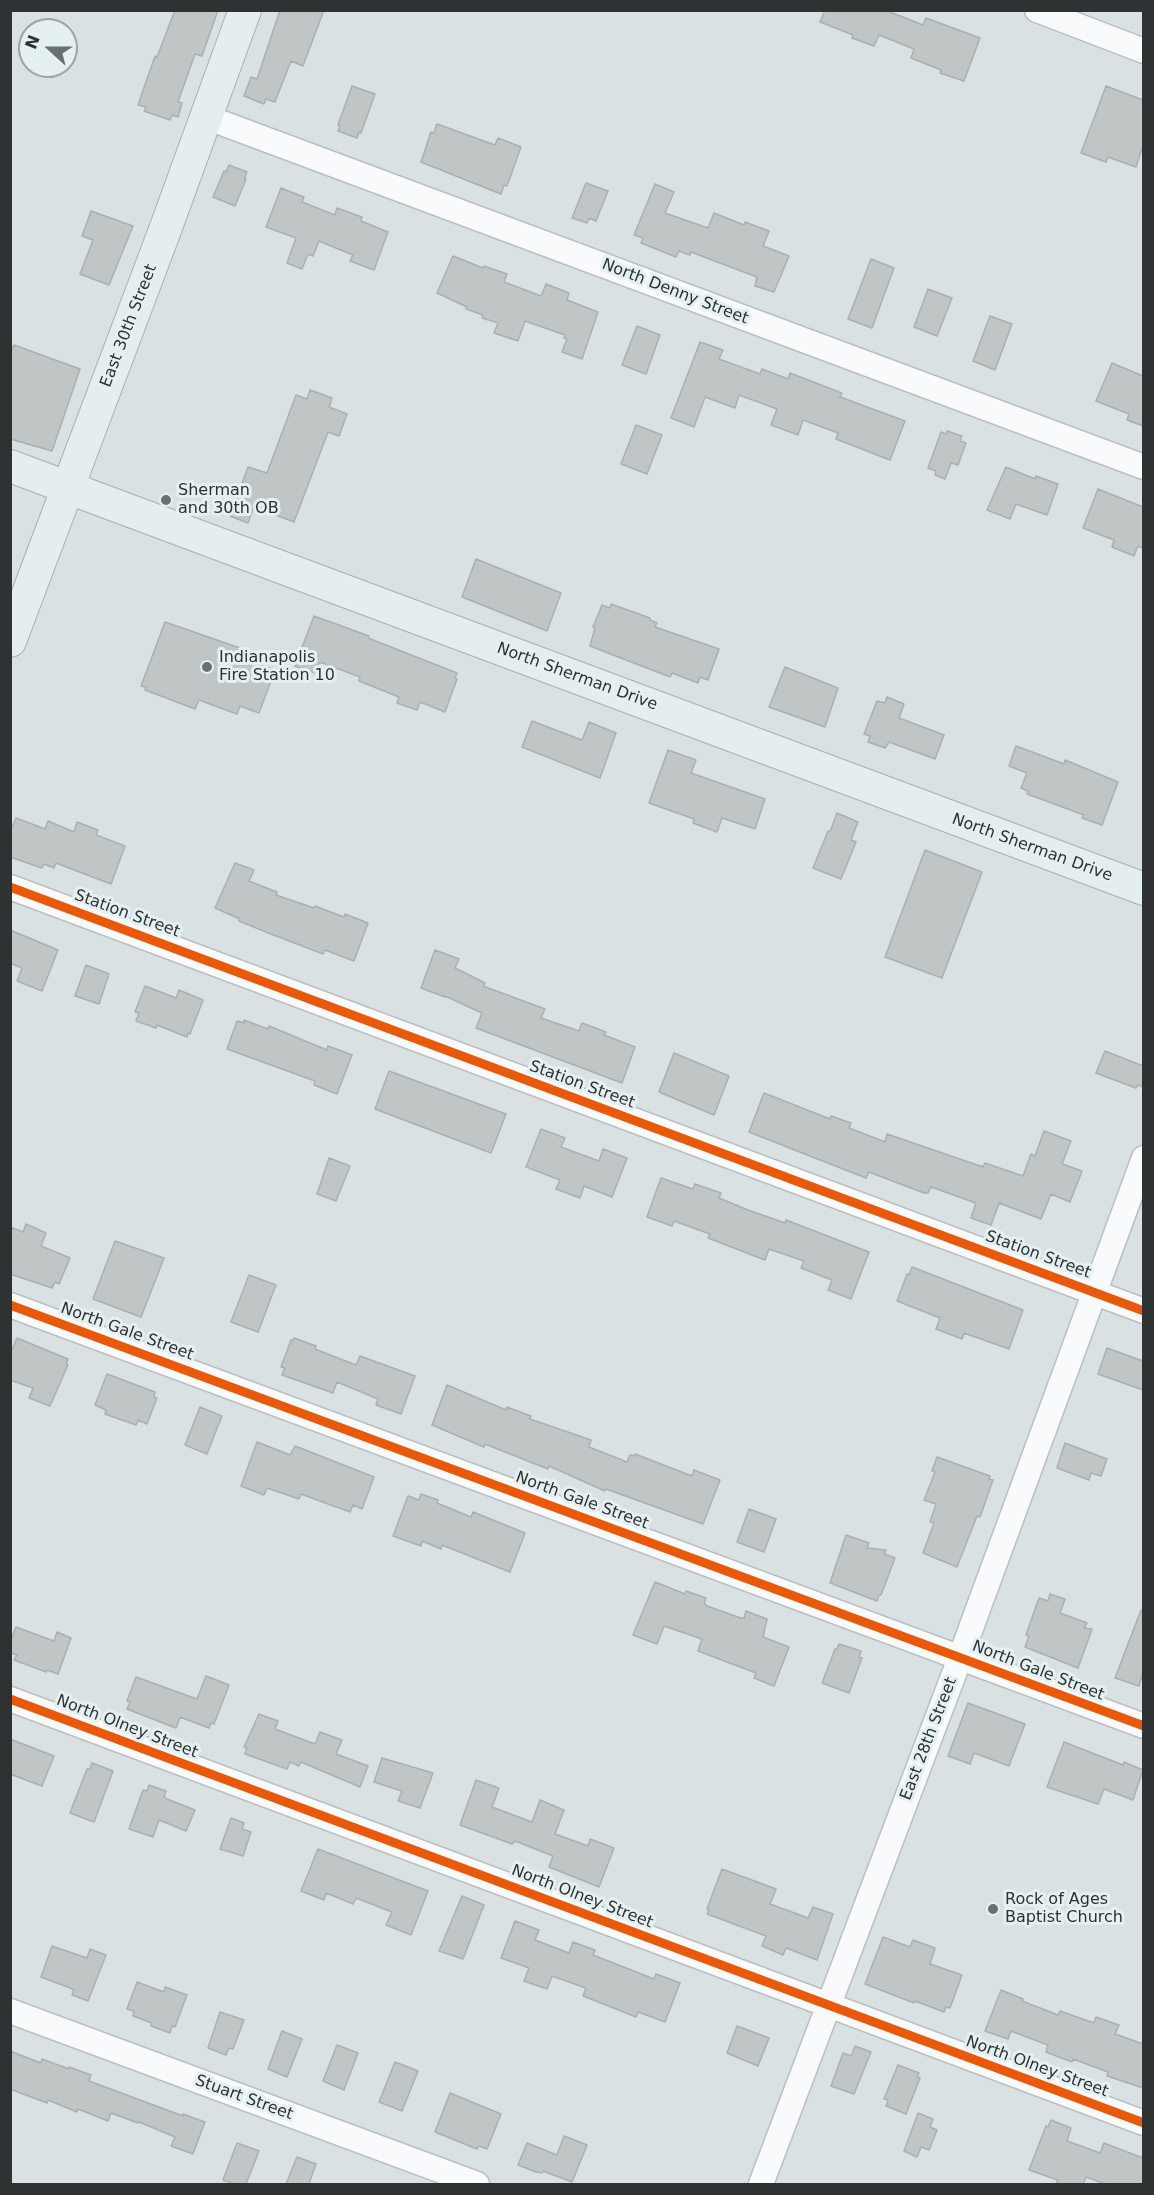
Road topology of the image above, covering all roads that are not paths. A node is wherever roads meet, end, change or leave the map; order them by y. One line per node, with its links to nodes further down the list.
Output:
1 (245, 10): 4 (main road, East 30th Street)
2 (1037, 10): 3 (street)
3 (1143, 51)
4 (206, 117): 6 (street, North Denny Street); 7 (main road, East 30th Street)
5 (10, 466): 7 (main road, North Sherman Drive)
6 (1143, 467)
7 (69, 488): 8 (main road, East 30th Street); 10 (main road, North Sherman Drive)
8 (10, 641)
9 (10, 887): 12 (street, Station Street)
10 (1143, 889)
11 (1143, 1158): 12 (street, East 28th Street)
12 (1093, 1292): 14 (street, Station Street); 15 (street, East 28th Street)
13 (10, 1305): 15 (street, North Gale Street)
14 (1143, 1311)
15 (960, 1658): 17 (street, North Gale Street); 18 (street, East 28th Street)
16 (10, 1699): 18 (street, North Olney Street)
17 (1143, 1726)
18 (829, 2005): 20 (street, North Olney Street); 22 (street, East 28th Street)
19 (10, 2011): 21 (street, Stuart Street)
20 (1143, 2123)
21 (477, 2184)
22 (760, 2184)

